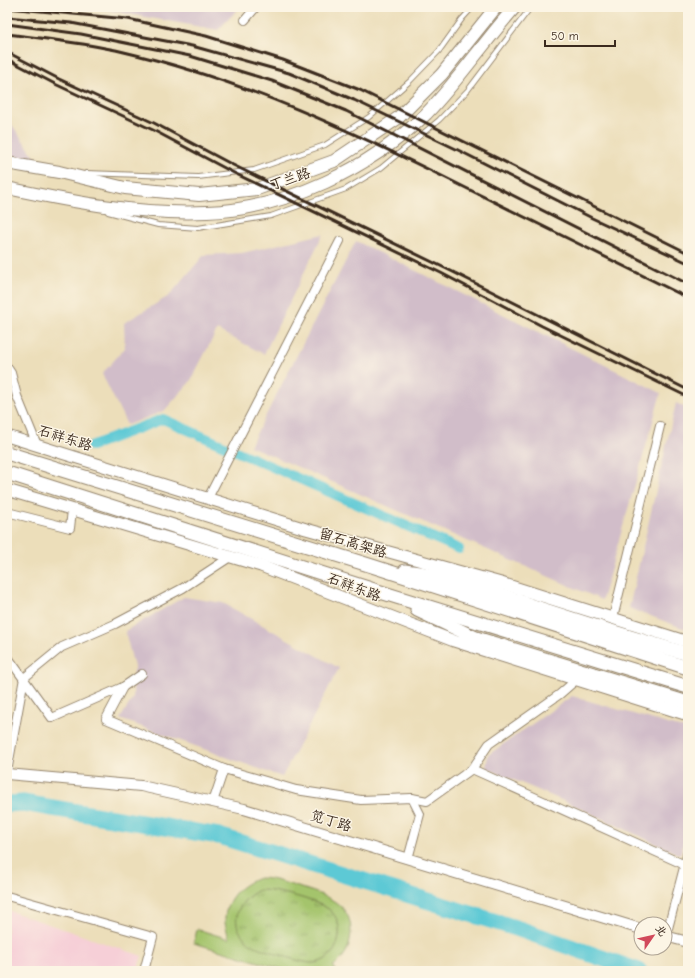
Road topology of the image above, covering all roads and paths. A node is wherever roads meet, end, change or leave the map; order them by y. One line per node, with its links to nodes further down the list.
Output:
1 (256, 7): 6 (street)
2 (473, 7): 8 (lane)
3 (496, 7): 8 (main road, 丁兰路)
4 (514, 7): 10 (main road, 丁兰路)
5 (531, 7): 10 (lane)
6 (245, 20)
7 (7, 163): 8 (main road, 丁兰路)
8 (59, 172)
9 (7, 188): 10 (main road, 丁兰路)
10 (65, 201)
11 (340, 241): 19 (street)
12 (7, 367): 15 (street)
13 (660, 426): 25 (street)
14 (7, 436): 15 (main road, 石祥东路)
15 (37, 446): 19 (main road, 石祥东路)
16 (7, 453): 23 (highway, 留石高架路)
17 (7, 472): 24 (highway)
18 (7, 490): 20 (main road, 石祥东路)
19 (208, 498): 25 (main road, 石祥东路)
20 (72, 510): 21 (street); 22 (main road, 石祥东路)
21 (7, 512)
22 (230, 557): 31 (street); 32 (main road, 石祥东路)
23 (372, 566): 27 (highway); 29 (highway, 留石高架路)
24 (374, 590): 34 (highway); 35 (highway)
25 (612, 618): 26 (main road, 石祥东路)
26 (688, 642)
27 (688, 654)
28 (7, 656): 31 (street)
29 (688, 668)
30 (142, 674): 33 (street)
31 (24, 678): 33 (street); 39 (street)
32 (576, 680): 36 (main road, 石祥东路); 38 (street)
33 (123, 687): 37 (street)
34 (688, 687)
35 (688, 703)
36 (688, 715)
37 (224, 769): 40 (street); 41 (street)
38 (472, 769): 40 (street); 44 (street)
39 (7, 773): 41 (street, 笕丁路)
40 (412, 798): 43 (street)
41 (213, 802): 43 (street, 笕丁路)
42 (688, 852): 44 (street)
43 (408, 859): 47 (street, 笕丁路)
44 (684, 866): 46 (street)
45 (7, 896): 50 (street)
46 (671, 916)
47 (633, 926)
48 (673, 938): 49 (street)
49 (688, 942)
50 (144, 971)

